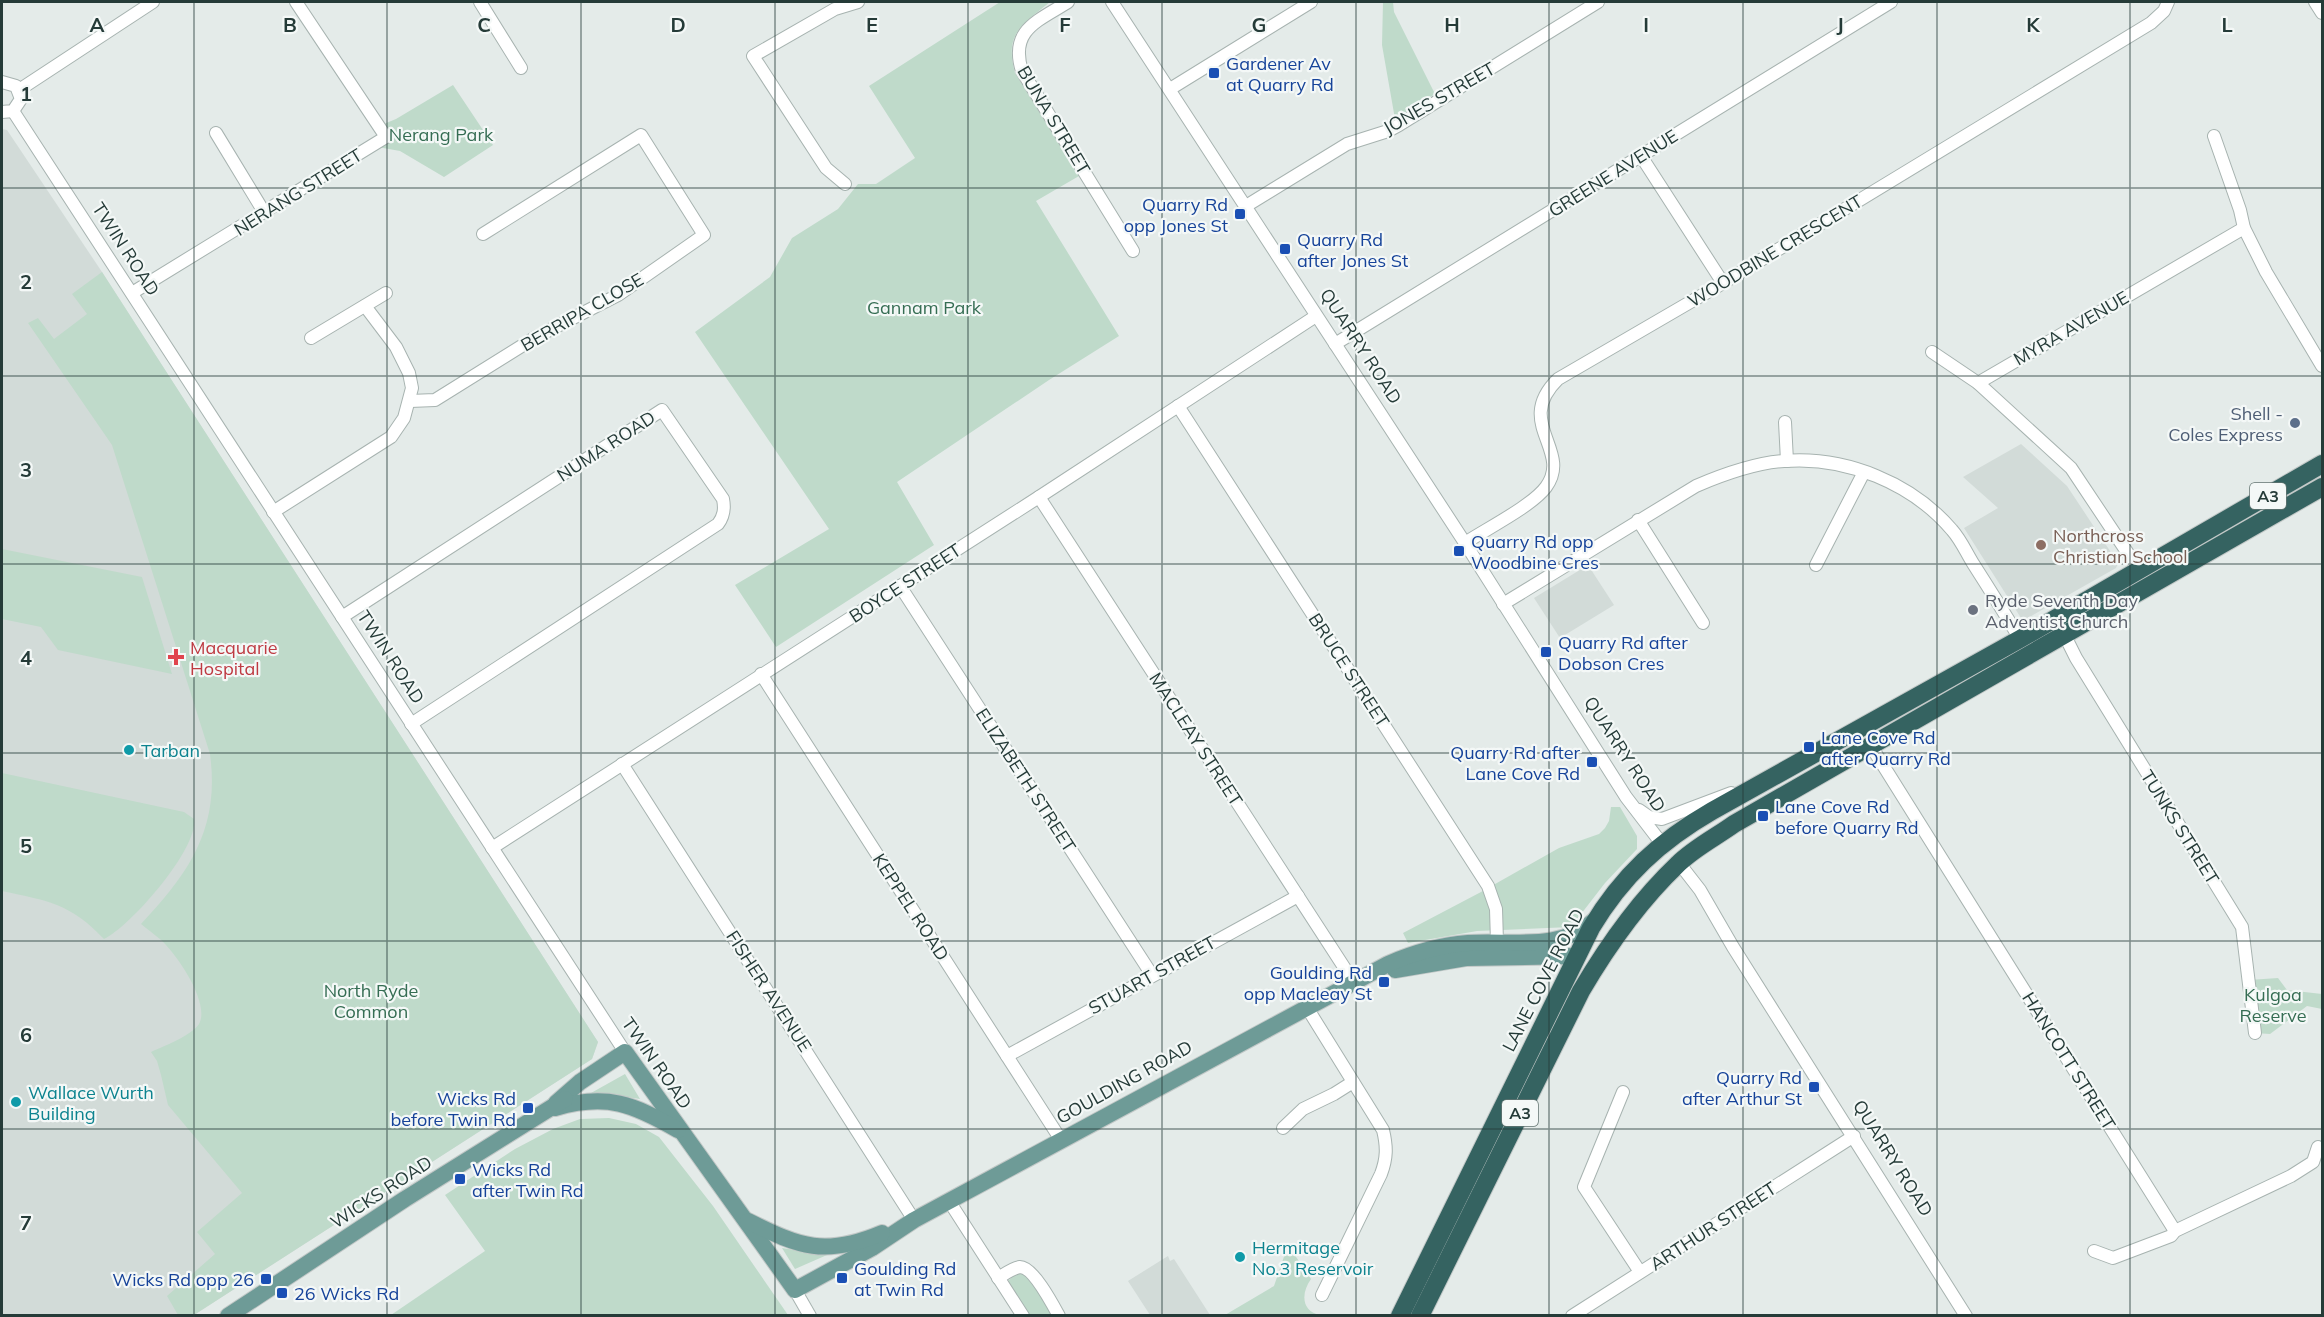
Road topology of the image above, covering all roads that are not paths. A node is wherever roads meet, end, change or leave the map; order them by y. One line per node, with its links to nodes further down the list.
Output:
1 (153, 2): 16 (street)
2 (296, 2): 23 (street, NERANG STREET)
3 (480, 2): 13 (street)
4 (858, 2): 21 (street)
5 (1068, 2): 26 (street, BUNA STREET)
6 (1112, 2): 15 (street, QUARRY ROAD)
7 (1311, 2): 15 (street)
8 (1598, 2): 22 (street, JONES STREET)
9 (1891, 2): 20 (street, GREENE AVENUE)
10 (2168, 2): 27 (street, WOODBINE CRESCENT)
11 (2315, 2): 12 (street)
12 (2322, 13)
13 (521, 68)
14 (2, 82): 16 (street)
15 (1170, 89): 22 (street, QUARRY ROAD)
16 (19, 90): 17 (street)
17 (7, 112): 28 (street, TWIN ROAD)
18 (216, 133): 23 (street)
19 (2214, 136): 24 (street)
20 (1641, 156): 27 (street); 33 (street, GREENE AVENUE)
21 (845, 184)
22 (1246, 206): 31 (street, QUARRY ROAD)
23 (264, 212): 28 (street, NERANG STREET)
24 (2244, 228): 35 (street); 36 (street, MYRA AVENUE)
25 (483, 234): 37 (street, BERRIPA CLOSE)
26 (1133, 251)
27 (1723, 283): 47 (street, WOODBINE CRESCENT)
28 (132, 293): 45 (street, TWIN ROAD)
29 (386, 293): 30 (street)
30 (365, 306): 32 (street); 37 (street)
31 (1316, 316): 33 (street, QUARRY ROAD); 38 (street, BOYCE STREET)
32 (311, 338)
33 (1335, 344): 47 (street, QUARRY ROAD)
34 (1932, 352): 36 (street)
35 (2322, 366)
36 (1978, 383): 49 (street)
37 (410, 401): 45 (street)
38 (1178, 406): 44 (street, BOYCE STREET); 68 (street, BRUCE STREET)
39 (1785, 422): 40 (street)
40 (1786, 461): 42 (street); 46 (street)
41 (2322, 464): 49 (highway, LANE COVE ROAD / A3)
42 (1864, 472): 48 (street); 55 (street)
43 (2322, 487): 54 (highway, A3)
44 (1040, 497): 50 (street, BOYCE STREET); 65 (street, MACLEAY STREET)
45 (273, 512): 52 (street, TWIN ROAD)
46 (1638, 520): 51 (street); 53 (street)
47 (1465, 543): 51 (street, QUARRY ROAD)
48 (1816, 565)
49 (2139, 570): 55 (highway, LANE COVE ROAD / A3)
50 (900, 586): 56 (street, BOYCE STREET); 70 (street, ELIZABETH STREET)
51 (1503, 604): 61 (street, QUARRY ROAD)
52 (342, 617): 57 (street, TWIN ROAD); 57 (street, NUMA ROAD)
53 (1704, 623)
54 (2064, 634): 58 (highway, A3); 73 (street, TUNKS STREET)
55 (2020, 639): 60 (highway, LANE COVE ROAD / A3)
56 (761, 674): 59 (street, BOYCE STREET); 75 (street, KEPPEL ROAD)
57 (411, 724): 63 (street, TWIN ROAD)
58 (1871, 746): 64 (highway, A3); 87 (street, HANCOTT STREET)
59 (622, 764): 63 (street, BOYCE STREET); 86 (street, FISHER AVENUE)
60 (1756, 786): 61 (street); 62 (highway, LANE COVE ROAD / A3)
61 (1626, 797): 62 (street, QUARRY ROAD)
62 (1662, 844): 64 (highway, QUARRY ROAD); 66 (highway, LANE COVE ROAD / A3)
63 (492, 848): 74 (street, TWIN ROAD)
64 (1679, 863): 67 (highway, A3); 81 (street, QUARRY ROAD)
65 (1298, 896): 70 (street, STUART STREET); 71 (street, MACLEAY STREET)
66 (1598, 916): 68 (main road, GOULDING ROAD); 69 (highway, LANE COVE ROAD / A3)
67 (1629, 917): 69 (highway); 100 (highway, A3)
68 (1498, 949): 69 (main road, GOULDING ROAD); 71 (main road, GOULDING ROAD)
69 (1577, 956): 99 (highway, LANE COVE ROAD / A3)
70 (1152, 975): 75 (street, STUART STREET)
71 (1353, 981): 72 (main road, GOULDING ROAD)
72 (1306, 1006): 76 (street); 82 (main road, GOULDING ROAD)
73 (2255, 1033)
74 (628, 1056): 78 (main road, WICKS ROAD); 80 (main road, TWIN ROAD)
75 (1007, 1056): 82 (street, KEPPEL ROAD)
76 (1353, 1082): 79 (street); 94 (street)
77 (1623, 1092): 91 (street)
78 (549, 1108): 80 (main road); 95 (main road, WICKS ROAD)
79 (1284, 1128)
80 (682, 1133): 85 (main road, TWIN ROAD)
81 (1854, 1136): 91 (street, ARTHUR STREET); 102 (street, QUARRY ROAD)
82 (1061, 1140): 84 (main road, GOULDING ROAD)
83 (2318, 1147): 87 (street)
84 (949, 1201): 86 (main road, GOULDING ROAD); 92 (street)
85 (744, 1219): 89 (main road, TWIN ROAD); 93 (main road, TWIN ROAD)
86 (914, 1220): 88 (main road, GOULDING ROAD); 93 (main road, GOULDING ROAD)
87 (2175, 1231): 90 (street)
88 (867, 1239): 89 (main road, GOULDING ROAD); 93 (main road)
89 (806, 1245)
90 (2094, 1251)
91 (1640, 1272): 101 (street, ARTHUR STREET)
92 (999, 1278): 97 (street); 98 (street)
93 (792, 1286): 96 (street, TWIN ROAD)
94 (1322, 1295)
95 (228, 1316)
96 (810, 1316)
97 (1023, 1316)
98 (1059, 1316)
99 (1400, 1316)
100 (1420, 1316)
101 (1572, 1316)
102 (1966, 1316)

